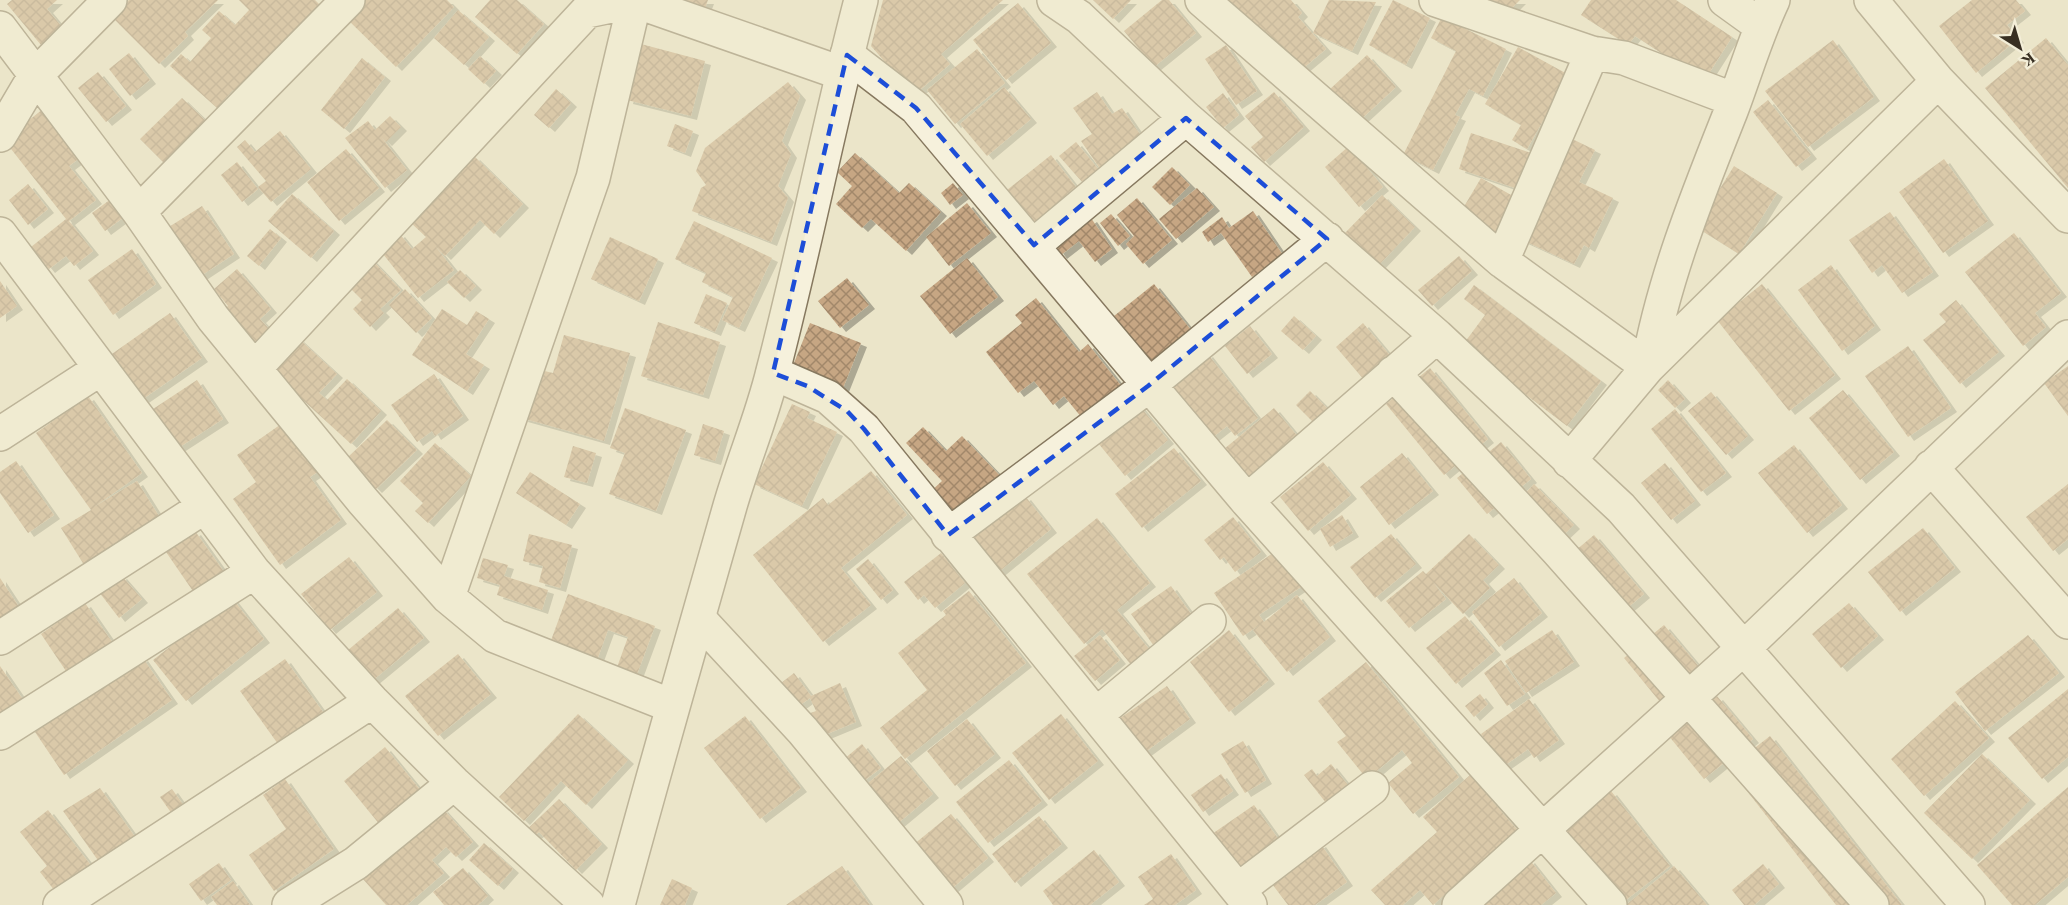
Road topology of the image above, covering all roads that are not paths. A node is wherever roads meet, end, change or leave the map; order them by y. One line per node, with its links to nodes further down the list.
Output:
1 (110, 0): 14 (street)
2 (348, 0): 19 (street)
3 (635, 0): 13 (street); 27 (street); 40 (street)
4 (861, 0): 13 (street)
5 (1054, 0): 17 (street)
6 (1202, 0): 24 (street)
7 (1436, 0): 12 (street)
8 (1725, 0): 10 (street)
9 (1871, 0): 15 (street)
10 (1767, 13): 16 (street)
11 (0, 28): 14 (street)
12 (1592, 53): 16 (street); 24 (street)
13 (844, 64): 23 (street); 30 (street)
14 (35, 76): 18 (street); 19 (street)
15 (1938, 81): 20 (street); 28 (street)
16 (1735, 100): 28 (street)
17 (1186, 118): 22 (street); 23 (street)
18 (0, 135)
19 (139, 212): 27 (street)
20 (2068, 216)
21 (0, 234): 29 (street)
22 (1327, 239): 25 (street); 32 (street)
23 (1034, 245): 32 (street)
24 (1502, 261): 28 (street)
25 (1437, 336): 31 (street); 34 (street)
26 (2068, 337): 35 (street)
27 (255, 368): 40 (street)
28 (1648, 368): 34 (street)
29 (100, 369): 33 (street); 37 (street)
30 (773, 373): 38 (street); 41 (street)
31 (1393, 373): 36 (street); 46 (street)
32 (1148, 386): 36 (street); 38 (street)
33 (0, 434)
34 (1569, 461): 45 (street)
35 (1930, 467): 43 (street); 45 (street)
36 (1247, 501): 53 (street)
37 (204, 507): 39 (street); 44 (street)
38 (948, 535): 49 (street)
39 (254, 572): 47 (street); 50 (street)
40 (448, 597): 48 (street)
41 (700, 620): 48 (street); 59 (street)
42 (1209, 621): 49 (street)
43 (2068, 622)
44 (0, 638)
45 (1745, 647): 46 (street); 63 (street)
46 (1688, 697): 53 (street); 62 (street)
47 (372, 701): 51 (street); 55 (street)
48 (672, 706): 58 (street)
49 (1097, 714): 54 (street)
50 (0, 733)
51 (454, 783): 56 (street); 57 (street)
52 (1372, 788): 54 (street)
53 (1544, 830): 60 (street); 61 (street)
54 (1244, 897)
55 (60, 905)
56 (290, 905)
57 (588, 905)
58 (618, 905)
59 (946, 905)
60 (1459, 905)
61 (1610, 905)
62 (1872, 905)
63 (1968, 905)

